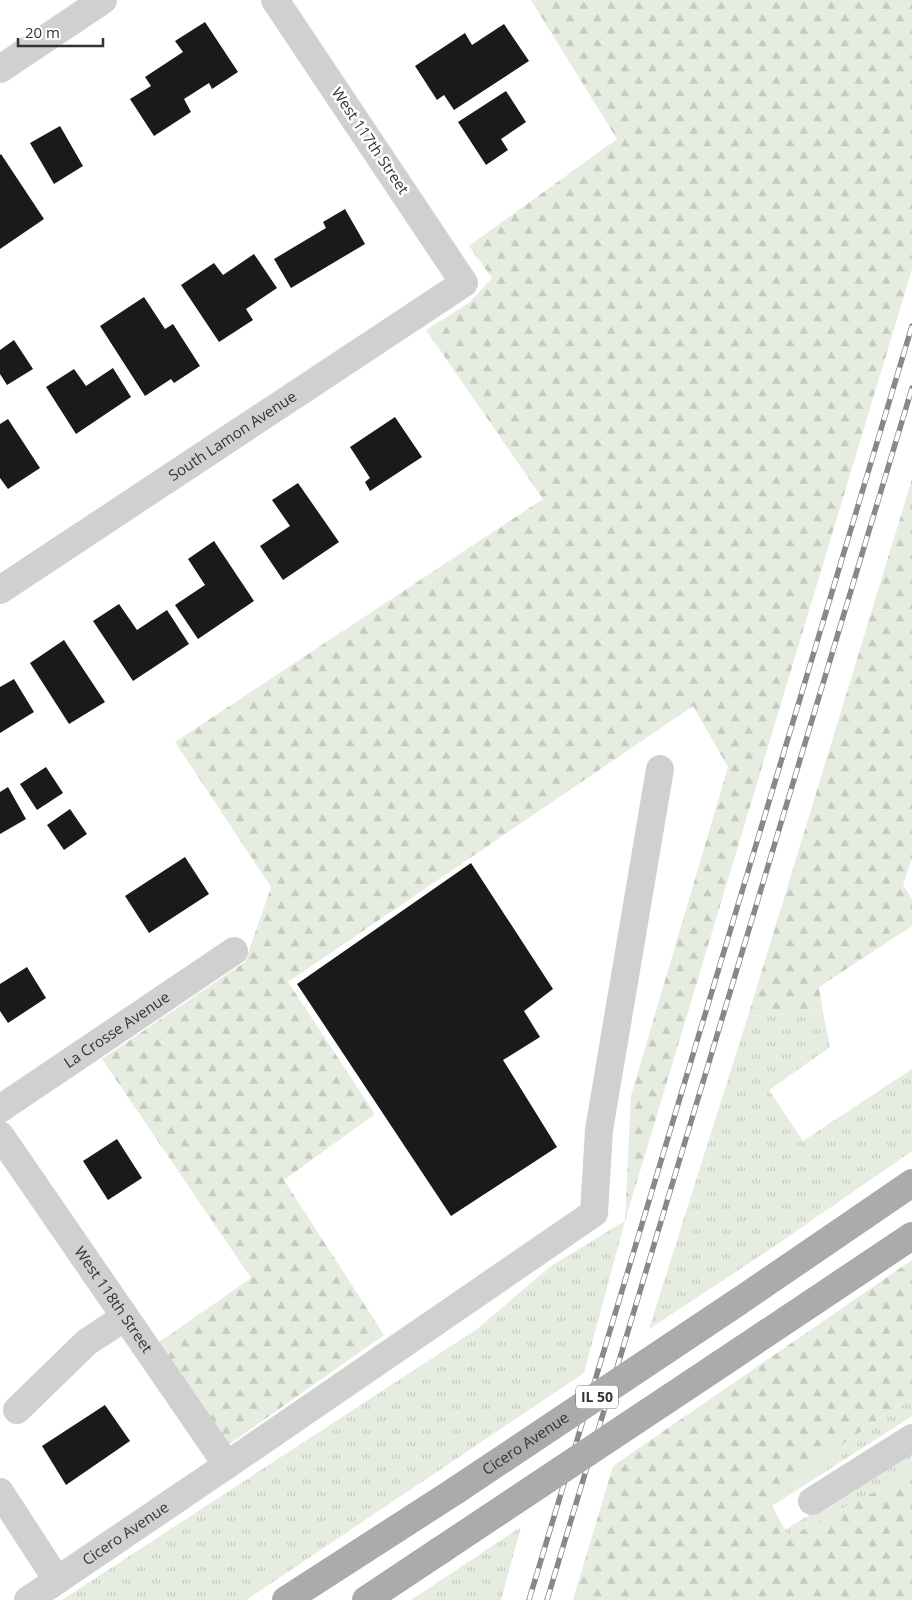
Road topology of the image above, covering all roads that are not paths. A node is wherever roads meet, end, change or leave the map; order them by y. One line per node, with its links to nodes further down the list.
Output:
1 (103, 0): 3 (street)
2 (275, 0): 4 (street, West 117th Street)
3 (0, 69)
4 (464, 283): 5 (street, South Lamon Avenue)
5 (0, 590)
6 (660, 769): 15 (street, Cicero Avenue)
7 (234, 950): 8 (street, La Crosse Avenue)
8 (0, 1109)
9 (0, 1135): 12 (street, West 118th Street)
10 (912, 1183): 20 (main road, Cicero Avenue / IL 50, bridge)
11 (912, 1236): 21 (main road, IL 50, bridge)
12 (125, 1317): 13 (street); 15 (street, West 118th Street)
13 (17, 1410)
14 (912, 1438): 17 (street)
15 (227, 1466): 18 (street, Cicero Avenue)
16 (0, 1492): 18 (street)
17 (812, 1501)
18 (57, 1580): 19 (street, Cicero Avenue)
19 (28, 1600)
20 (286, 1600)
21 (366, 1600)

